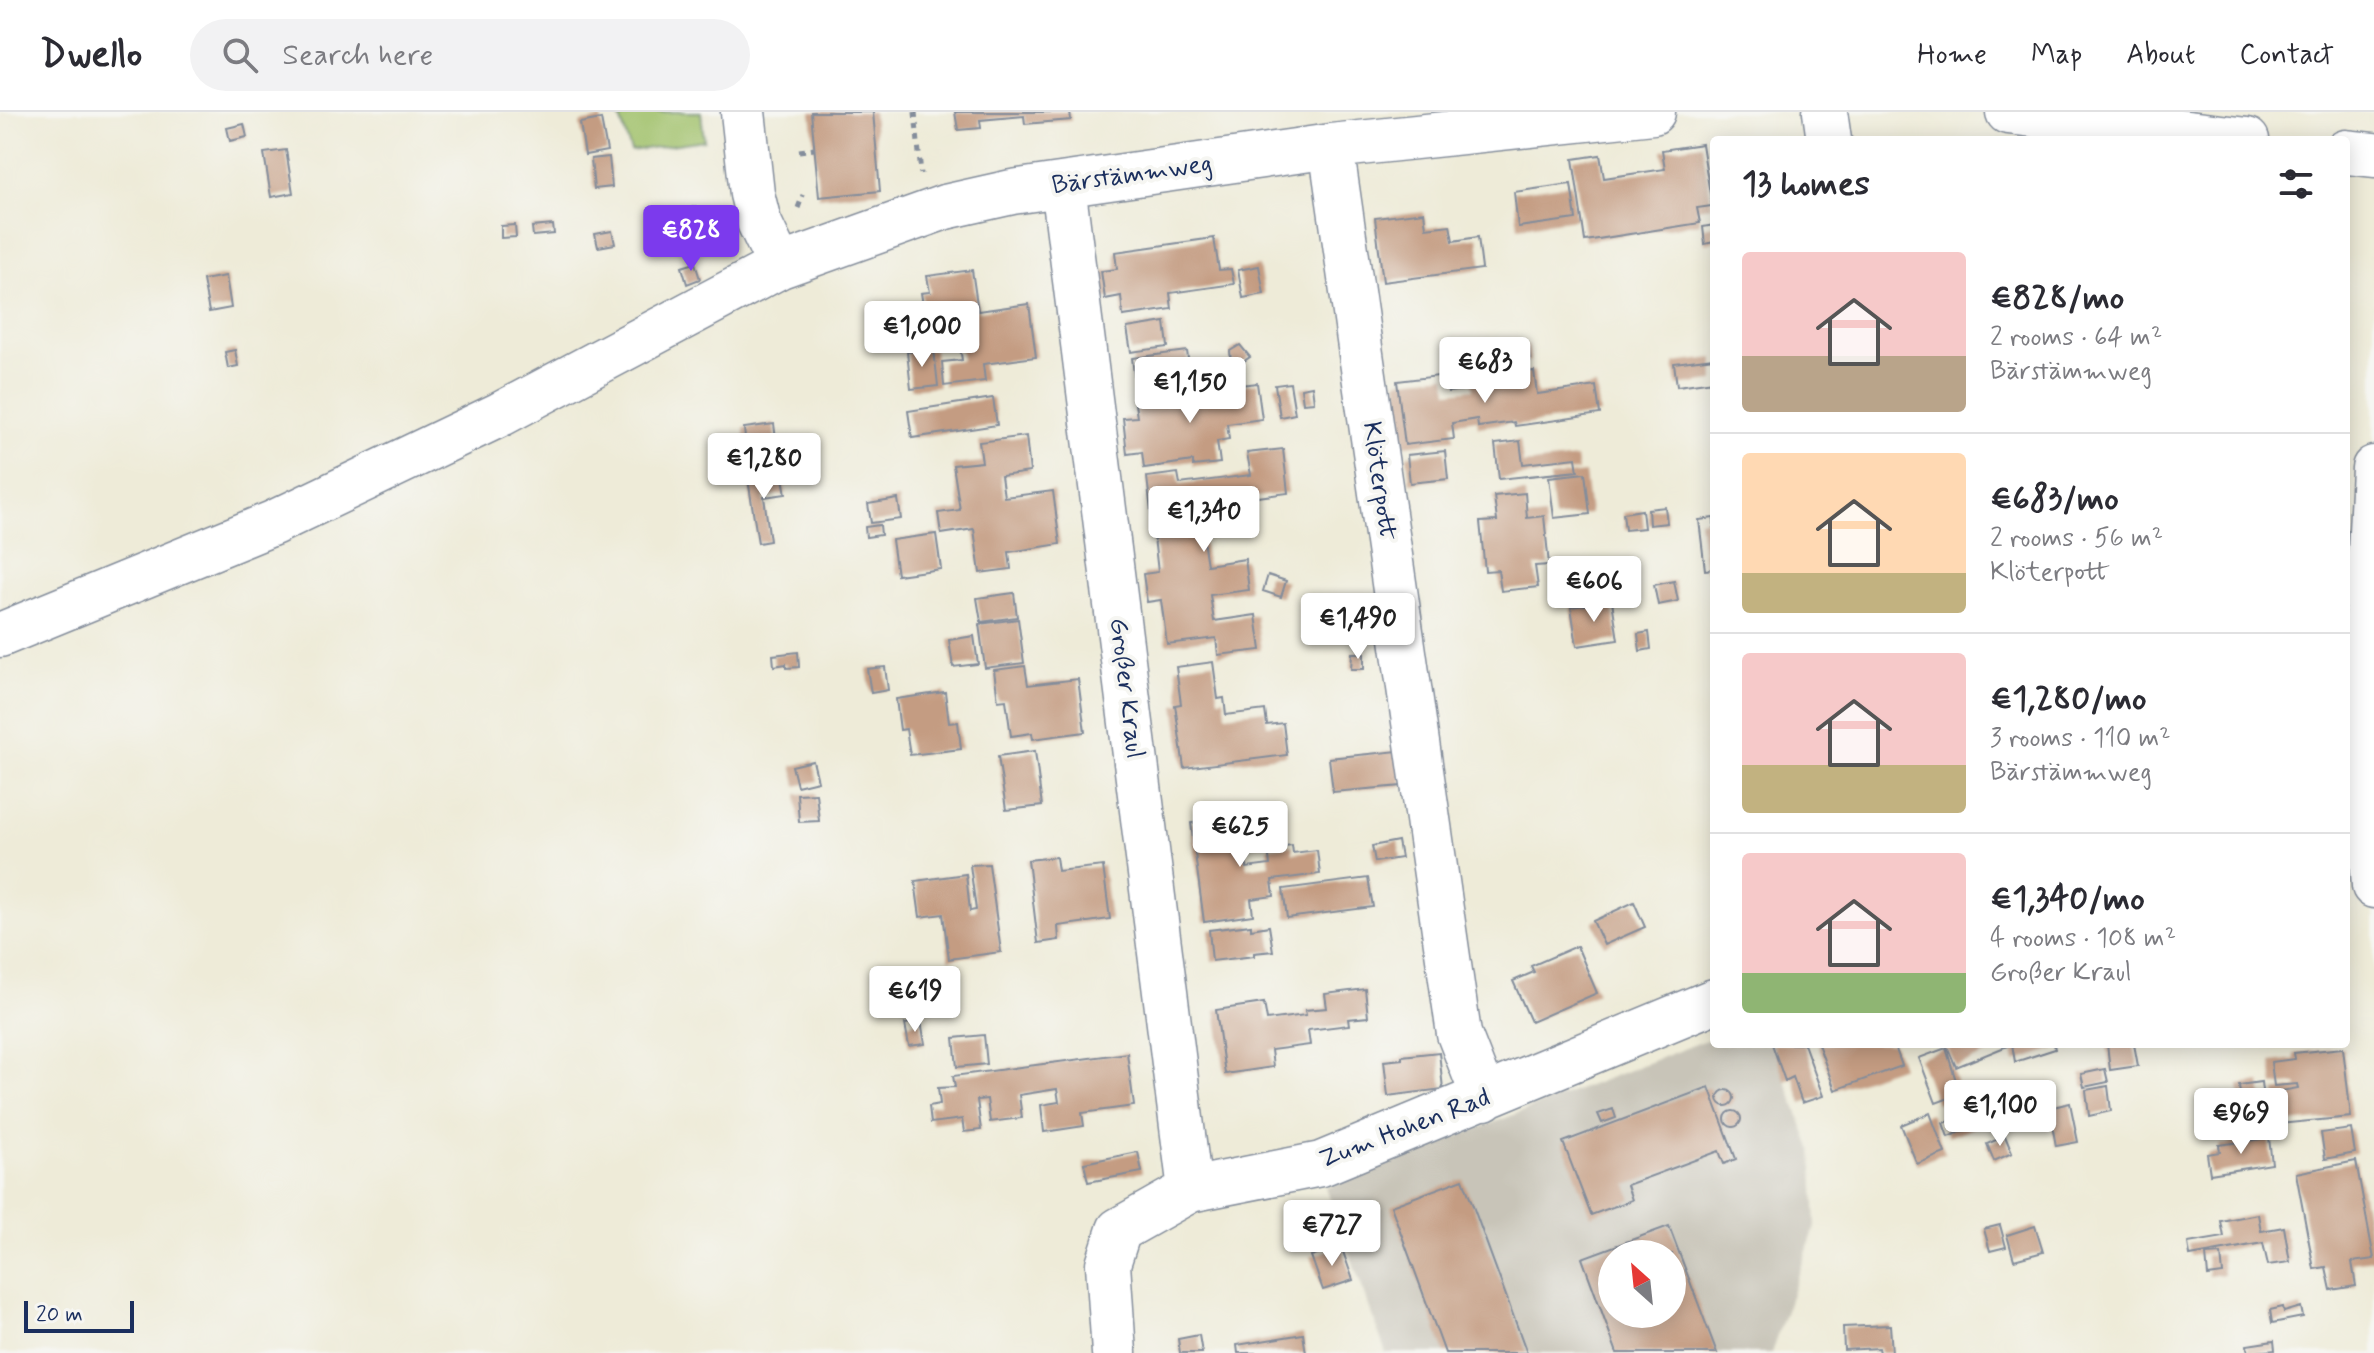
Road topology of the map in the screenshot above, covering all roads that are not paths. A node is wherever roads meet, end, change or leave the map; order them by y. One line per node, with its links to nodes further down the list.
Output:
1 (743, 112): 11 (street)
2 (1653, 112): 7 (street, Bärstämmweg)
3 (1825, 112): 5 (street)
4 (2008, 112): 6 (street)
5 (1828, 136)
6 (2213, 136)
7 (1331, 146): 10 (street, Bärstämmweg); 17 (street, Klöterpott)
8 (2350, 152): 9 (street)
9 (2374, 155)
10 (1063, 185): 11 (street, Bärstämmweg); 18 (street, Großer Kraul)
11 (780, 266): 13 (street, Bärstämmweg)
12 (2374, 468): 14 (street)
13 (0, 635)
14 (2363, 814): 15 (street)
15 (2374, 886)
16 (1710, 1003): 17 (street, Zum Hohen Rad)
17 (1484, 1098): 18 (street, Zum Hohen Rad)
18 (1190, 1190): 19 (street, Zum Hohen Rad)
19 (1114, 1353)

